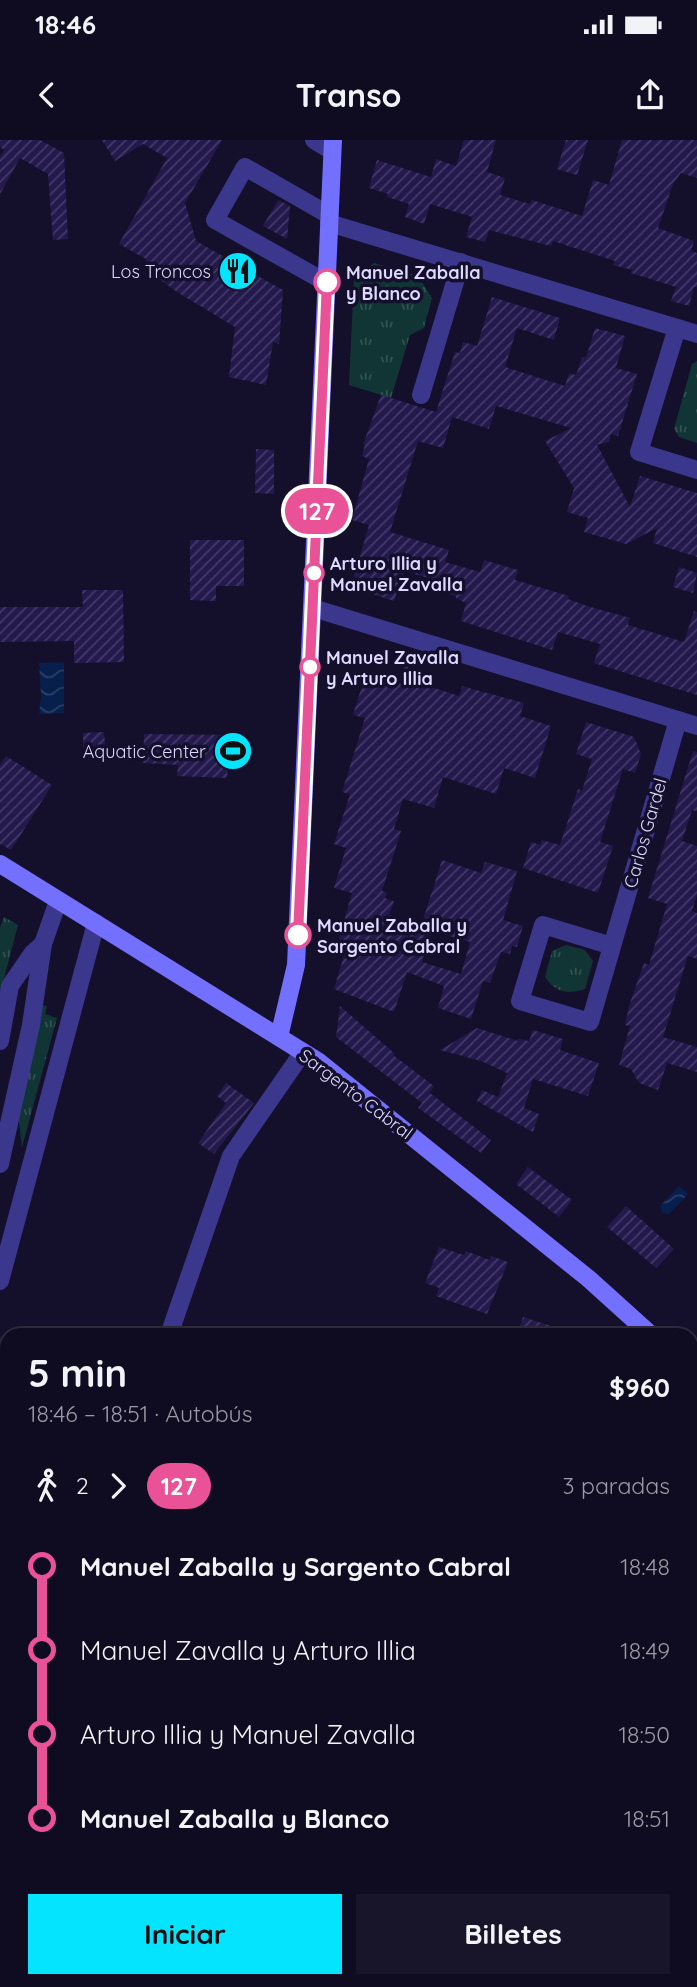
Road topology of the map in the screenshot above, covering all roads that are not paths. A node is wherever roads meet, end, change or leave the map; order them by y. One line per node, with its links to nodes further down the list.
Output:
1 (314, 140): 2 (street)
2 (333, 145): 3 (street)
3 (329, 219): 4 (street); 5 (street); 5 (street)
4 (461, 262): 6 (street); 8 (street)
5 (327, 284): 10 (street)
6 (677, 328): 7 (street); 9 (street)
7 (697, 334)
8 (421, 396)
9 (697, 470)
10 (313, 608): 11 (street); 18 (street)
11 (678, 720): 12 (street); 17 (street, Carlos Gardel)
12 (697, 726)
13 (0, 864): 14 (street, Sargento Cabral)
14 (58, 901): 15 (street, Sargento Cabral); 16 (street)
15 (96, 923): 18 (street, Sargento Cabral); 22 (street)
16 (43, 944): 19 (street); 21 (street)
17 (612, 946): 17 (street, Carlos Gardel)
18 (279, 1037): 20 (street, Sargento Cabral)
19 (0, 1041)
20 (303, 1052): 23 (street); 24 (street, Sargento Cabral)
21 (1, 1152)
22 (0, 1281)
23 (171, 1328)
24 (643, 1328)

